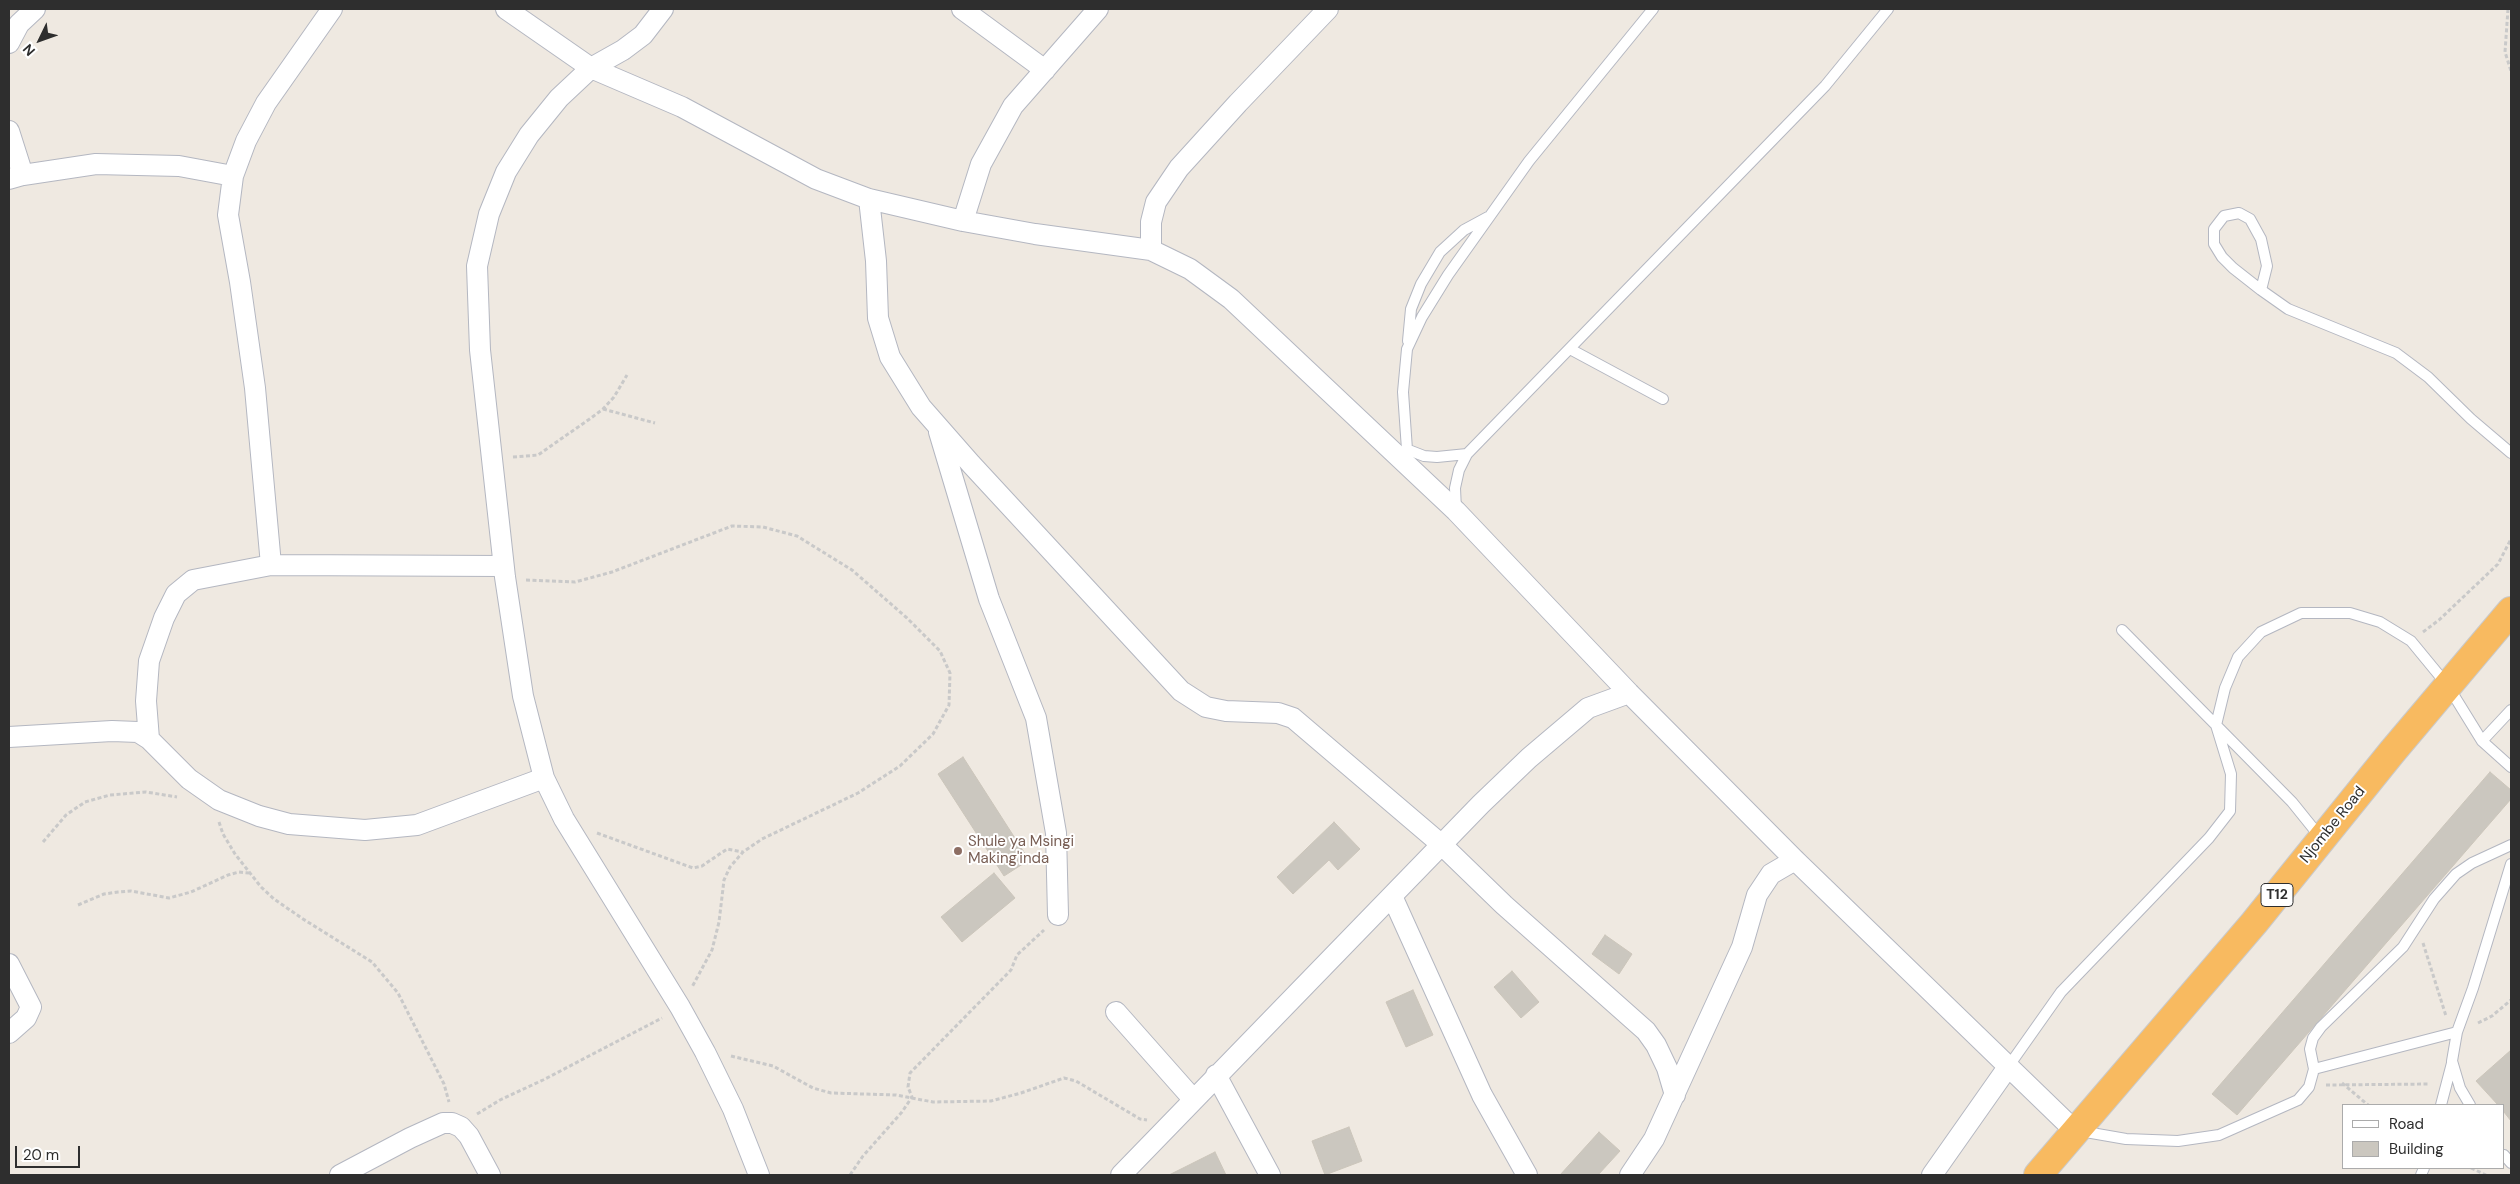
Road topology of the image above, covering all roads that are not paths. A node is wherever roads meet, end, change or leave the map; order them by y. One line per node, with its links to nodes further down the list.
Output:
1 (34, 9): 10 (street)
2 (332, 9): 14 (street)
3 (506, 9): 11 (street)
4 (663, 9): 11 (street)
5 (962, 9): 12 (street)
6 (1098, 9): 12 (street)
7 (1328, 9): 19 (street)
8 (1653, 9): 17 (lane)
9 (1888, 9): 22 (lane)
10 (9, 43)
11 (591, 68): 16 (street); 30 (street)
12 (1044, 70): 18 (street)
13 (9, 131): 15 (street)
14 (233, 176): 15 (street); 29 (street)
15 (16, 177)
16 (869, 199): 18 (street); 24 (street)
17 (1491, 216): 21 (lane); 21 (lane)
18 (963, 221): 19 (street)
19 (1151, 250): 27 (street)
20 (2261, 290): 20 (lane); 25 (lane)
21 (1407, 349): 27 (lane)
22 (1570, 349): 23 (lane); 26 (lane)
23 (1664, 399)
24 (936, 424): 43 (street); 48 (street)
25 (2511, 453)
26 (1467, 454): 27 (lane); 28 (lane)
27 (1407, 458): 28 (street)
28 (1456, 511): 34 (street)
29 (272, 565): 30 (street); 38 (street)
30 (504, 571): 41 (street)
31 (2511, 611): 33 (highway, Njombe Road / T12)
32 (2122, 630): 36 (lane)
33 (2448, 686): 36 (lane); 39 (lane); 42 (highway, Njombe Road / T12)
34 (1629, 693): 43 (street); 45 (street)
35 (2511, 710): 39 (lane)
36 (2216, 725): 42 (lane); 54 (lane)
37 (9, 737): 38 (street)
38 (149, 738): 41 (street)
39 (2482, 741): 40 (lane)
40 (2511, 767)
41 (544, 778): 64 (street)
42 (2322, 839): 61 (highway, Njombe Road / T12)
43 (1442, 845): 47 (street); 57 (street)
44 (2511, 846): 55 (lane)
45 (1795, 860): 54 (street); 57 (street)
46 (2511, 864): 52 (lane)
47 (1392, 896): 56 (street); 67 (street)
48 (1058, 915)
49 (9, 964): 51 (street)
50 (1116, 1012): 58 (street)
51 (9, 1033)
52 (2454, 1033): 53 (lane); 55 (lane)
53 (2452, 1061): 59 (lane); 60 (lane)
54 (2008, 1067): 61 (street); 69 (street)
55 (2314, 1068): 61 (lane)
56 (1216, 1075): 58 (street); 66 (street)
57 (1675, 1095): 68 (street)
58 (1193, 1099): 65 (street)
59 (2441, 1104)
60 (2469, 1104)
61 (2074, 1130): 70 (highway, Njombe Road / T12)
62 (340, 1175): 63 (street)
63 (490, 1175)
64 (759, 1175)
65 (1121, 1175)
66 (1270, 1175)
67 (1526, 1175)
68 (1630, 1175)
69 (1932, 1175)
70 (2038, 1175)

